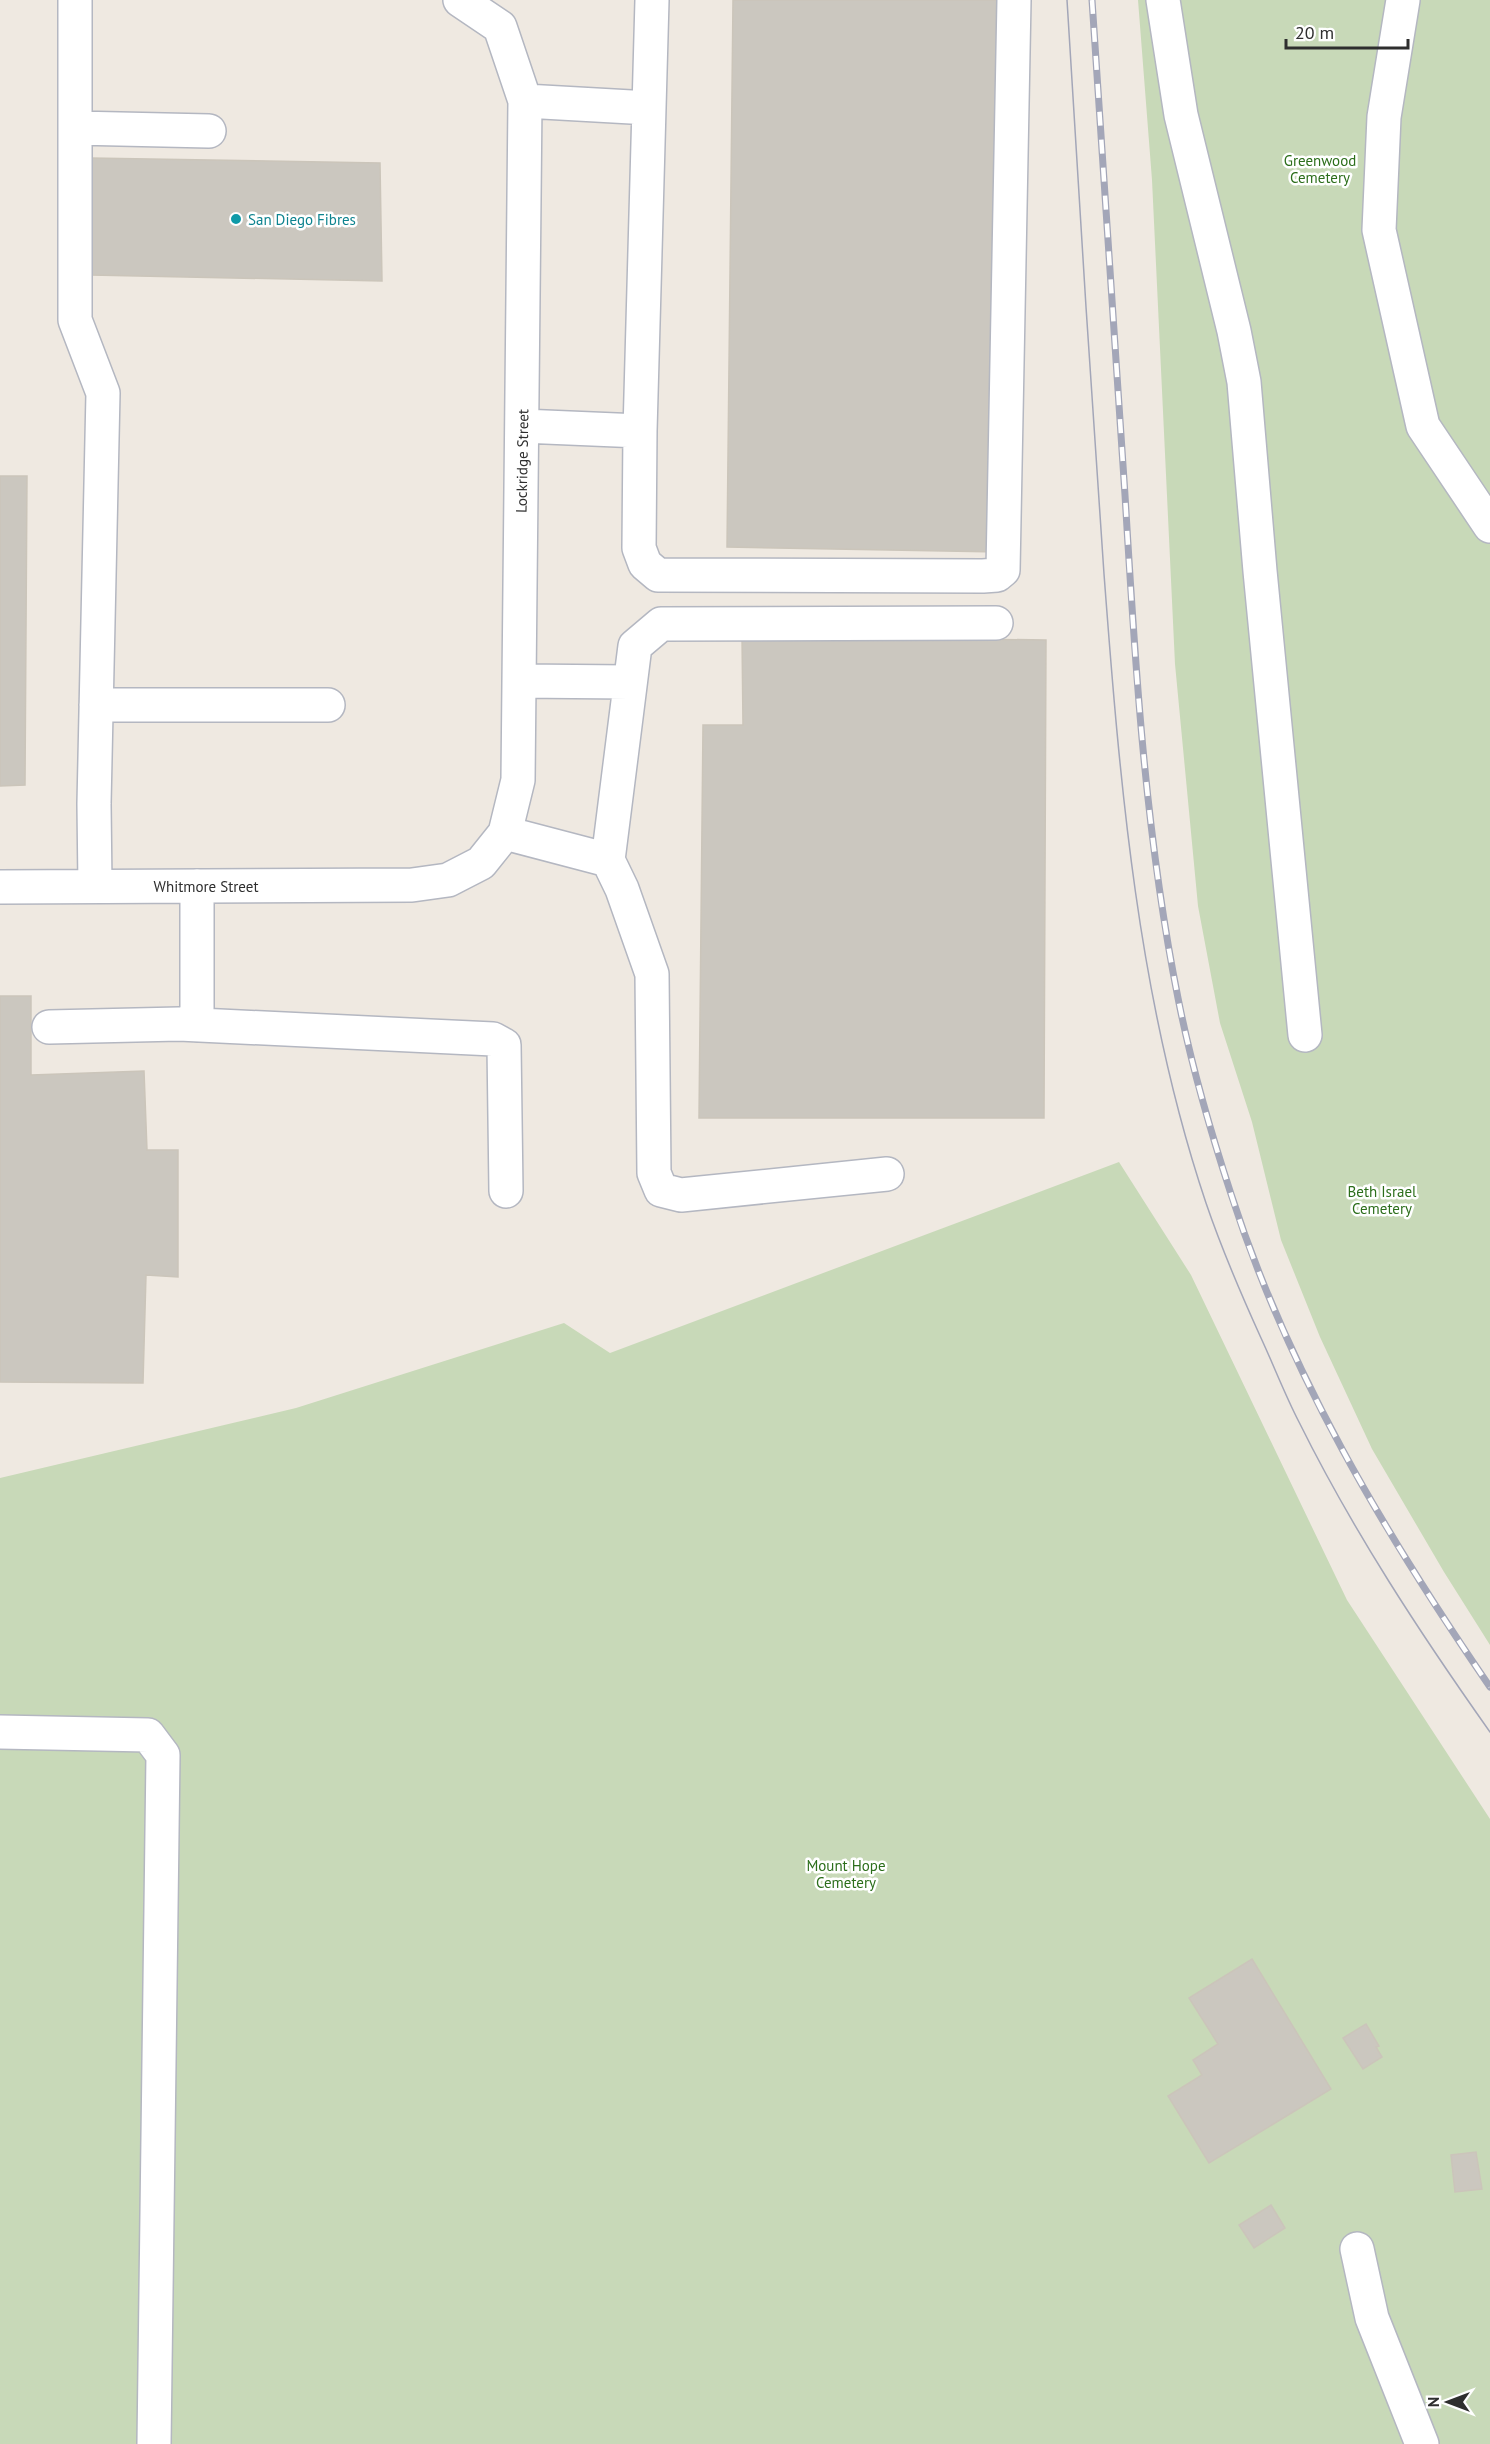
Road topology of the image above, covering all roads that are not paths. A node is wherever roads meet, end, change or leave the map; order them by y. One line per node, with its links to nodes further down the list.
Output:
1 (75, 0): 9 (street)
2 (460, 0): 7 (street, Lockridge Street)
3 (652, 0): 8 (street)
4 (1014, 0): 12 (street)
5 (1163, 0): 27 (street)
6 (1403, 0): 13 (street)
7 (525, 101): 8 (street); 11 (street, Lockridge Street)
8 (650, 108): 12 (street)
9 (75, 128): 10 (street); 17 (street)
10 (209, 131)
11 (522, 426): 12 (street); 15 (street, Lockridge Street)
12 (640, 431)
13 (1490, 526)
14 (996, 623): 16 (street)
15 (519, 681): 16 (street); 19 (street, Lockridge Street)
16 (628, 682): 20 (street)
17 (96, 705): 18 (street); 22 (street)
18 (328, 705)
19 (505, 832): 20 (street); 21 (street, Lockridge Street)
20 (608, 860): 28 (street)
21 (412, 885): 23 (street, Whitmore Street)
22 (95, 886): 23 (street, Whitmore Street); 24 (street, Whitmore Street)
23 (197, 886): 25 (street)
24 (0, 887)
25 (197, 1025): 26 (street); 29 (street)
26 (49, 1027)
27 (1305, 1035)
28 (887, 1174)
29 (506, 1191)
30 (0, 1732): 32 (street)
31 (1357, 2249): 33 (street)
32 (154, 2444)
33 (1422, 2444)

